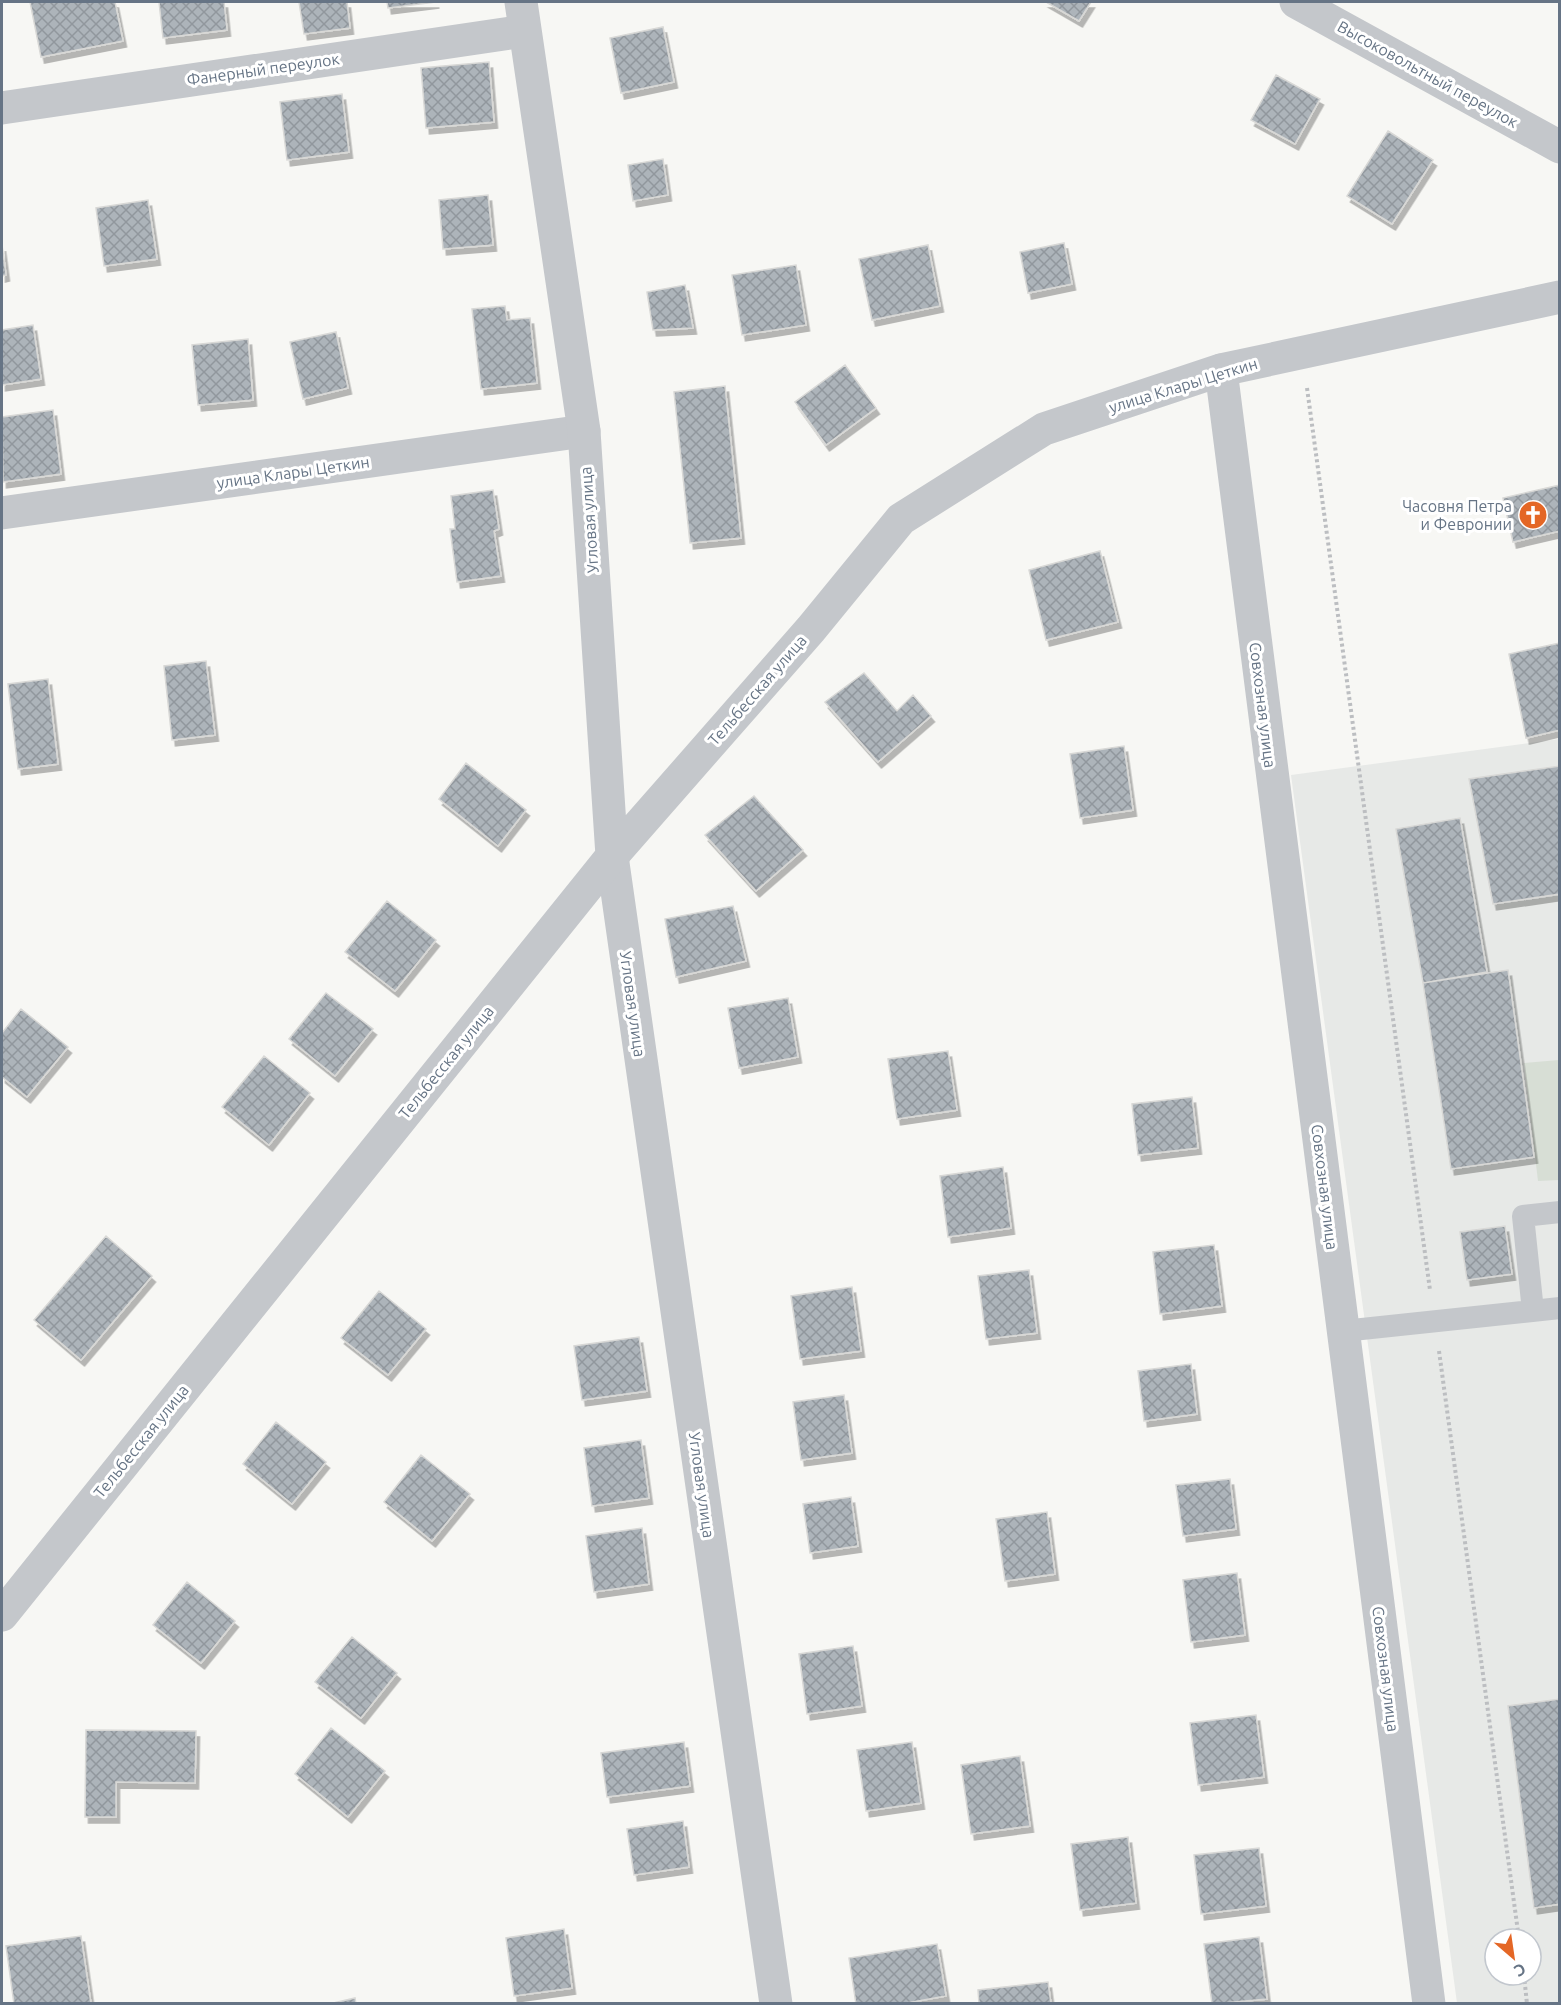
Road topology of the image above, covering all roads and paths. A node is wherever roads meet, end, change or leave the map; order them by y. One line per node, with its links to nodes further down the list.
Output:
1 (1296, 2): 4 (street, Высоковольтный переулок)
2 (523, 16): 3 (street, Фанерный переулок); 8 (street, Угловая улица)
3 (2, 108)
4 (1560, 147)
5 (1560, 297): 6 (street, улица Клары Цеткин)
6 (1302, 351): 7 (street, улица Клары Цеткин); 15 (path)
7 (1221, 370): 10 (street, улица Клары Цеткин); 16 (street, Совхозная улица)
8 (584, 431): 9 (street, улица Клары Цеткин); 11 (street, Угловая улица)
9 (2, 513)
10 (901, 519): 11 (street, Тельбесская улица)
11 (612, 856): 17 (street, Тельбесская улица); 20 (street, Угловая улица)
12 (1560, 1212): 14 (lane)
13 (1560, 1308): 14 (lane)
14 (1533, 1311): 15 (lane)
15 (1435, 1322): 16 (lane); 18 (path)
16 (1343, 1331): 21 (street, Совхозная улица)
17 (2, 1615)
18 (1517, 1927)
19 (1525, 1987): 22 (path)
20 (776, 2004)
21 (1429, 2004)
22 (1527, 2004)

